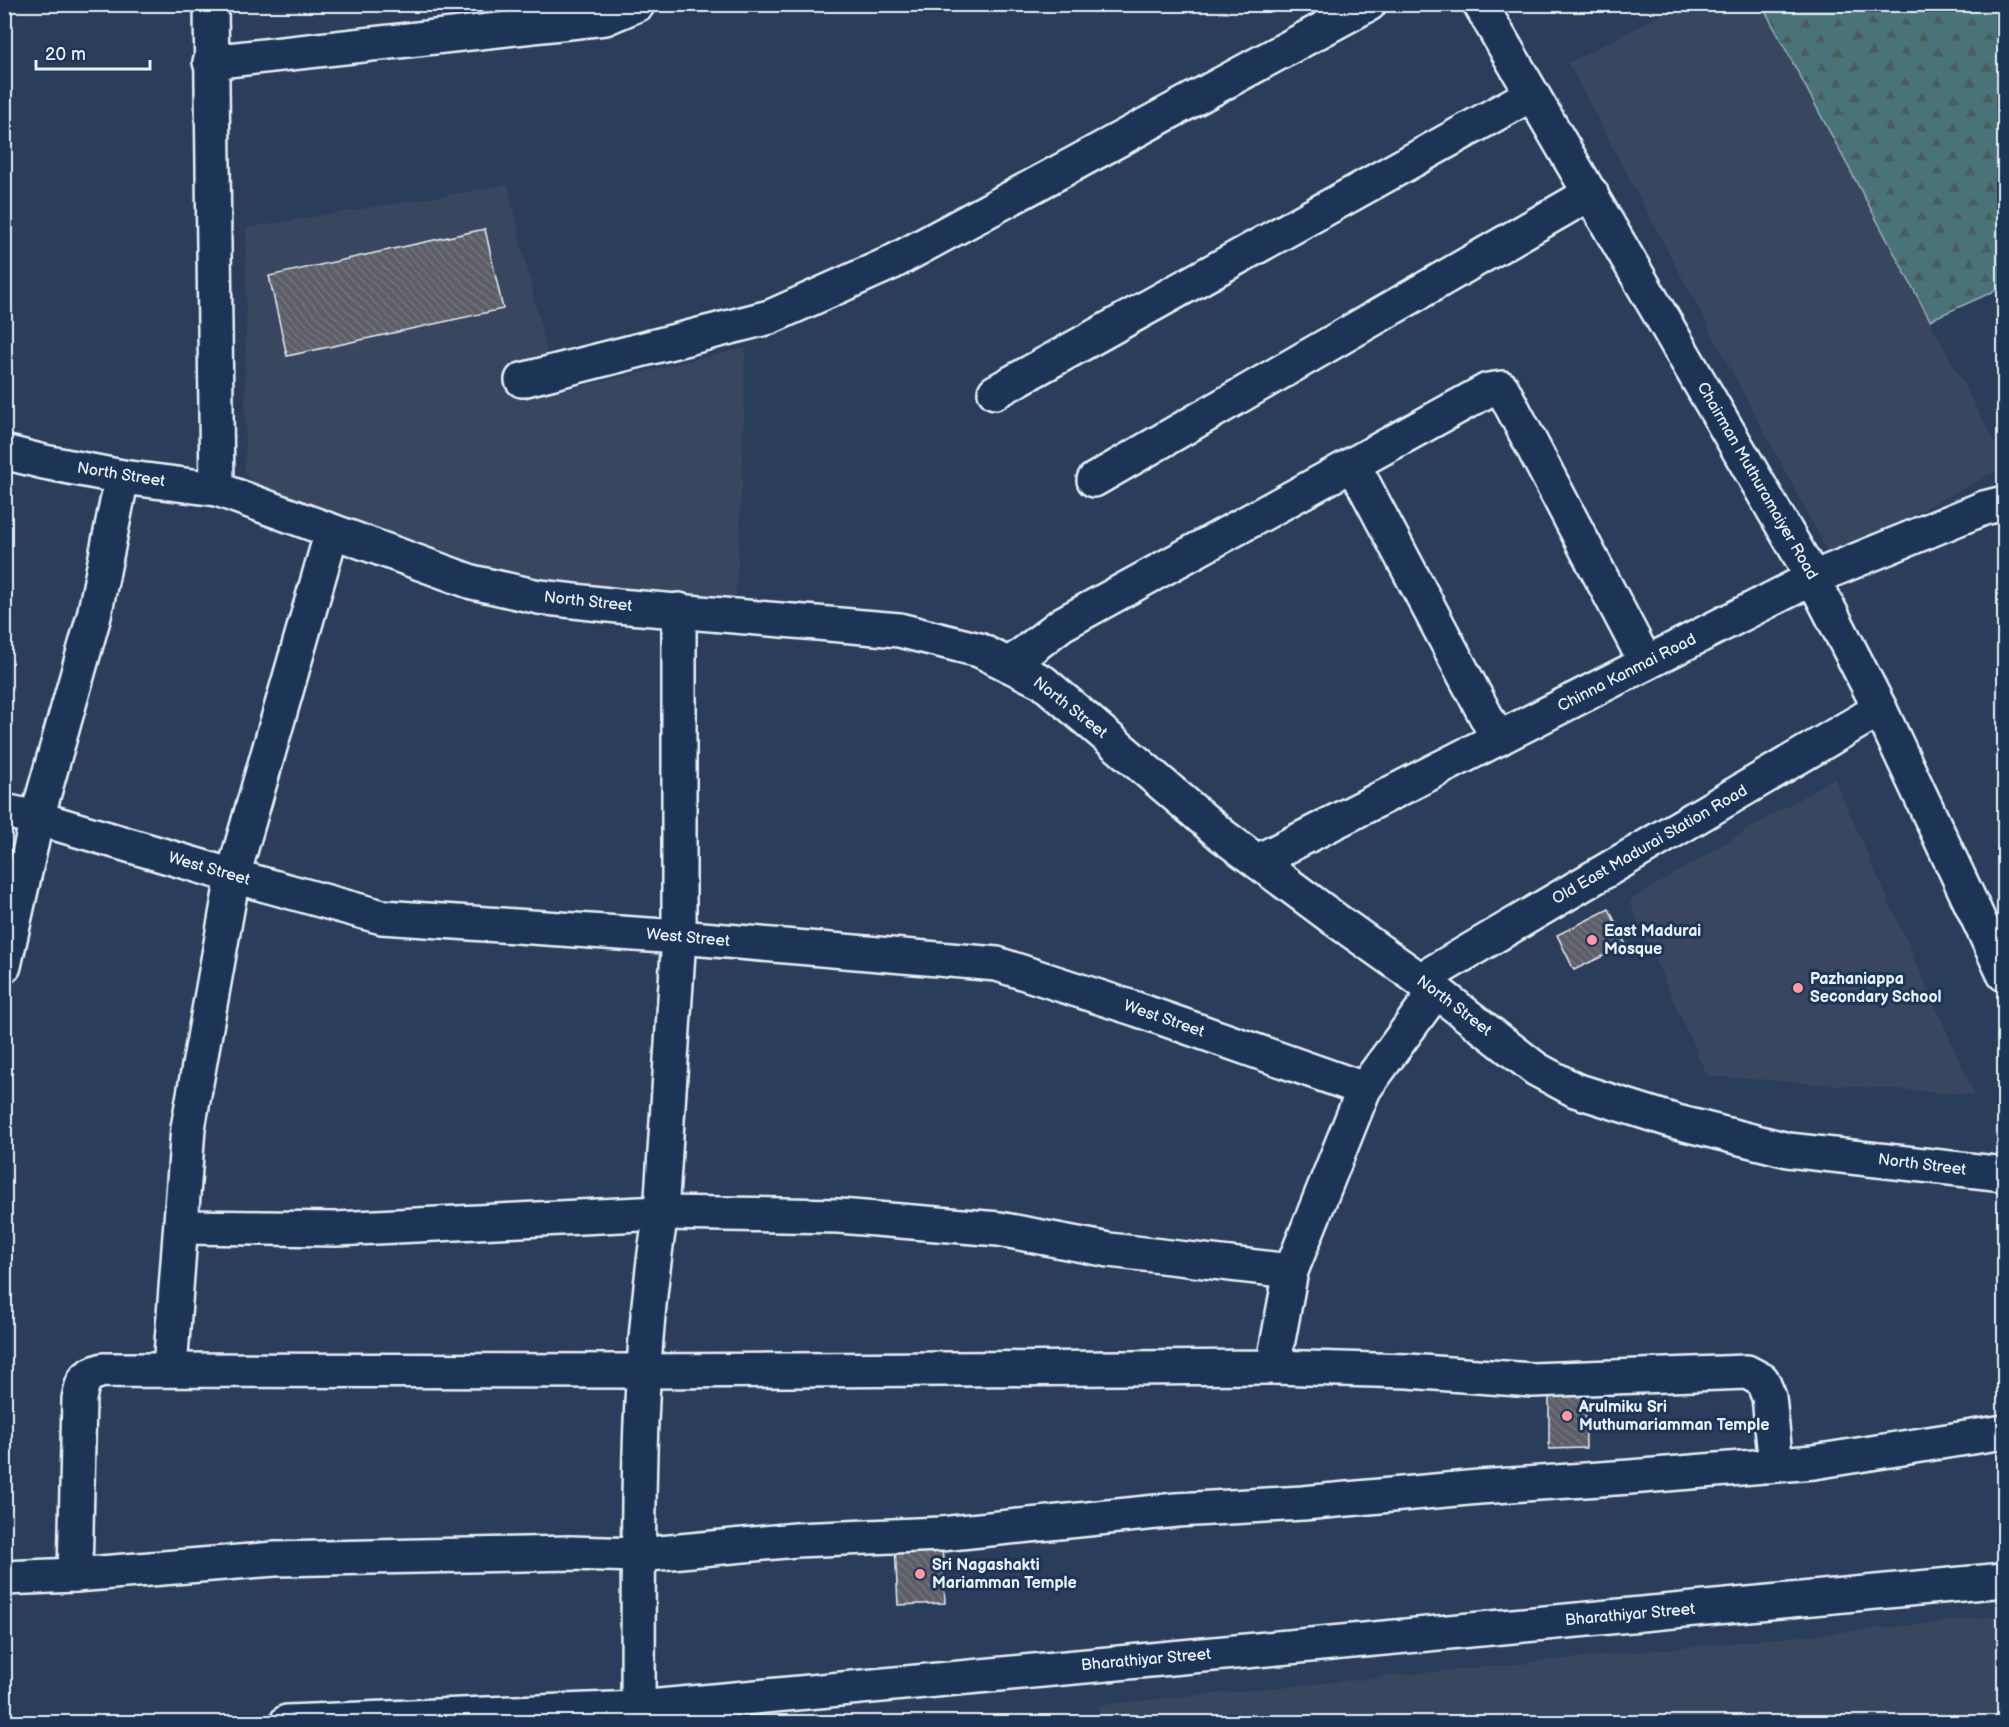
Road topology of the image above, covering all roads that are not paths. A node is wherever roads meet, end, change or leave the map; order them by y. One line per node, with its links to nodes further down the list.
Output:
1 (211, 4): 5 (street)
2 (638, 4): 5 (street)
3 (1369, 4): 8 (street)
4 (1479, 4): 6 (street, Chairman Muthuramaiyer Road)
5 (210, 62): 14 (street)
6 (1532, 94): 7 (street, Chairman Muthuramaiyer Road); 9 (street)
7 (1591, 194): 13 (street); 17 (street, Chairman Muthuramaiyer Road)
8 (522, 380)
9 (995, 392)
10 (4, 452): 12 (street, North Street)
11 (1353, 464): 19 (street); 20 (street); 22 (street)
12 (122, 477): 14 (street, North Street); 24 (street)
13 (1094, 480)
14 (217, 489): 16 (street, North Street)
15 (2004, 503): 17 (street, Chinna Kanmai Road)
16 (332, 531): 18 (street, North Street); 26 (street)
17 (1813, 578): 19 (street, Chinna Kanmai Road); 21 (street, Chairman Muthuramaiyer Road)
18 (679, 610): 20 (street, North Street); 27 (street)
19 (1646, 663): 22 (street, Chinna Kanmai Road)
20 (1009, 665): 25 (street, North Street)
21 (1880, 710): 29 (street, Chairman Muthuramaiyer Road); 30 (street, Old East Madurai Station Road)
22 (1498, 739): 25 (street, Chinna Kanmai Road)
23 (4, 811): 24 (street, West Street)
24 (37, 818): 26 (street, West Street); 28 (street)
25 (1258, 861): 30 (street, North Street)
26 (233, 876): 27 (street, West Street); 34 (street)
27 (679, 937): 31 (street, West Street); 33 (street)
28 (4, 966)
29 (2004, 974)
30 (1428, 986): 31 (street); 32 (street, North Street)
31 (1364, 1089): 35 (street)
32 (2004, 1174)
33 (661, 1213): 34 (street); 35 (street); 38 (street)
34 (181, 1227): 37 (street)
35 (1291, 1271): 36 (street)
36 (1273, 1367): 38 (street); 40 (street)
37 (170, 1369): 38 (street); 42 (street)
38 (643, 1371): 41 (street)
39 (2004, 1432): 40 (street)
40 (1776, 1465): 41 (street)
41 (639, 1555): 42 (street); 45 (street)
42 (75, 1575): 43 (street)
43 (4, 1578)
44 (2004, 1580): 45 (street, Bharathiyar Street)
45 (638, 1708): 46 (street, Bharathiyar Street)
46 (287, 1722)

